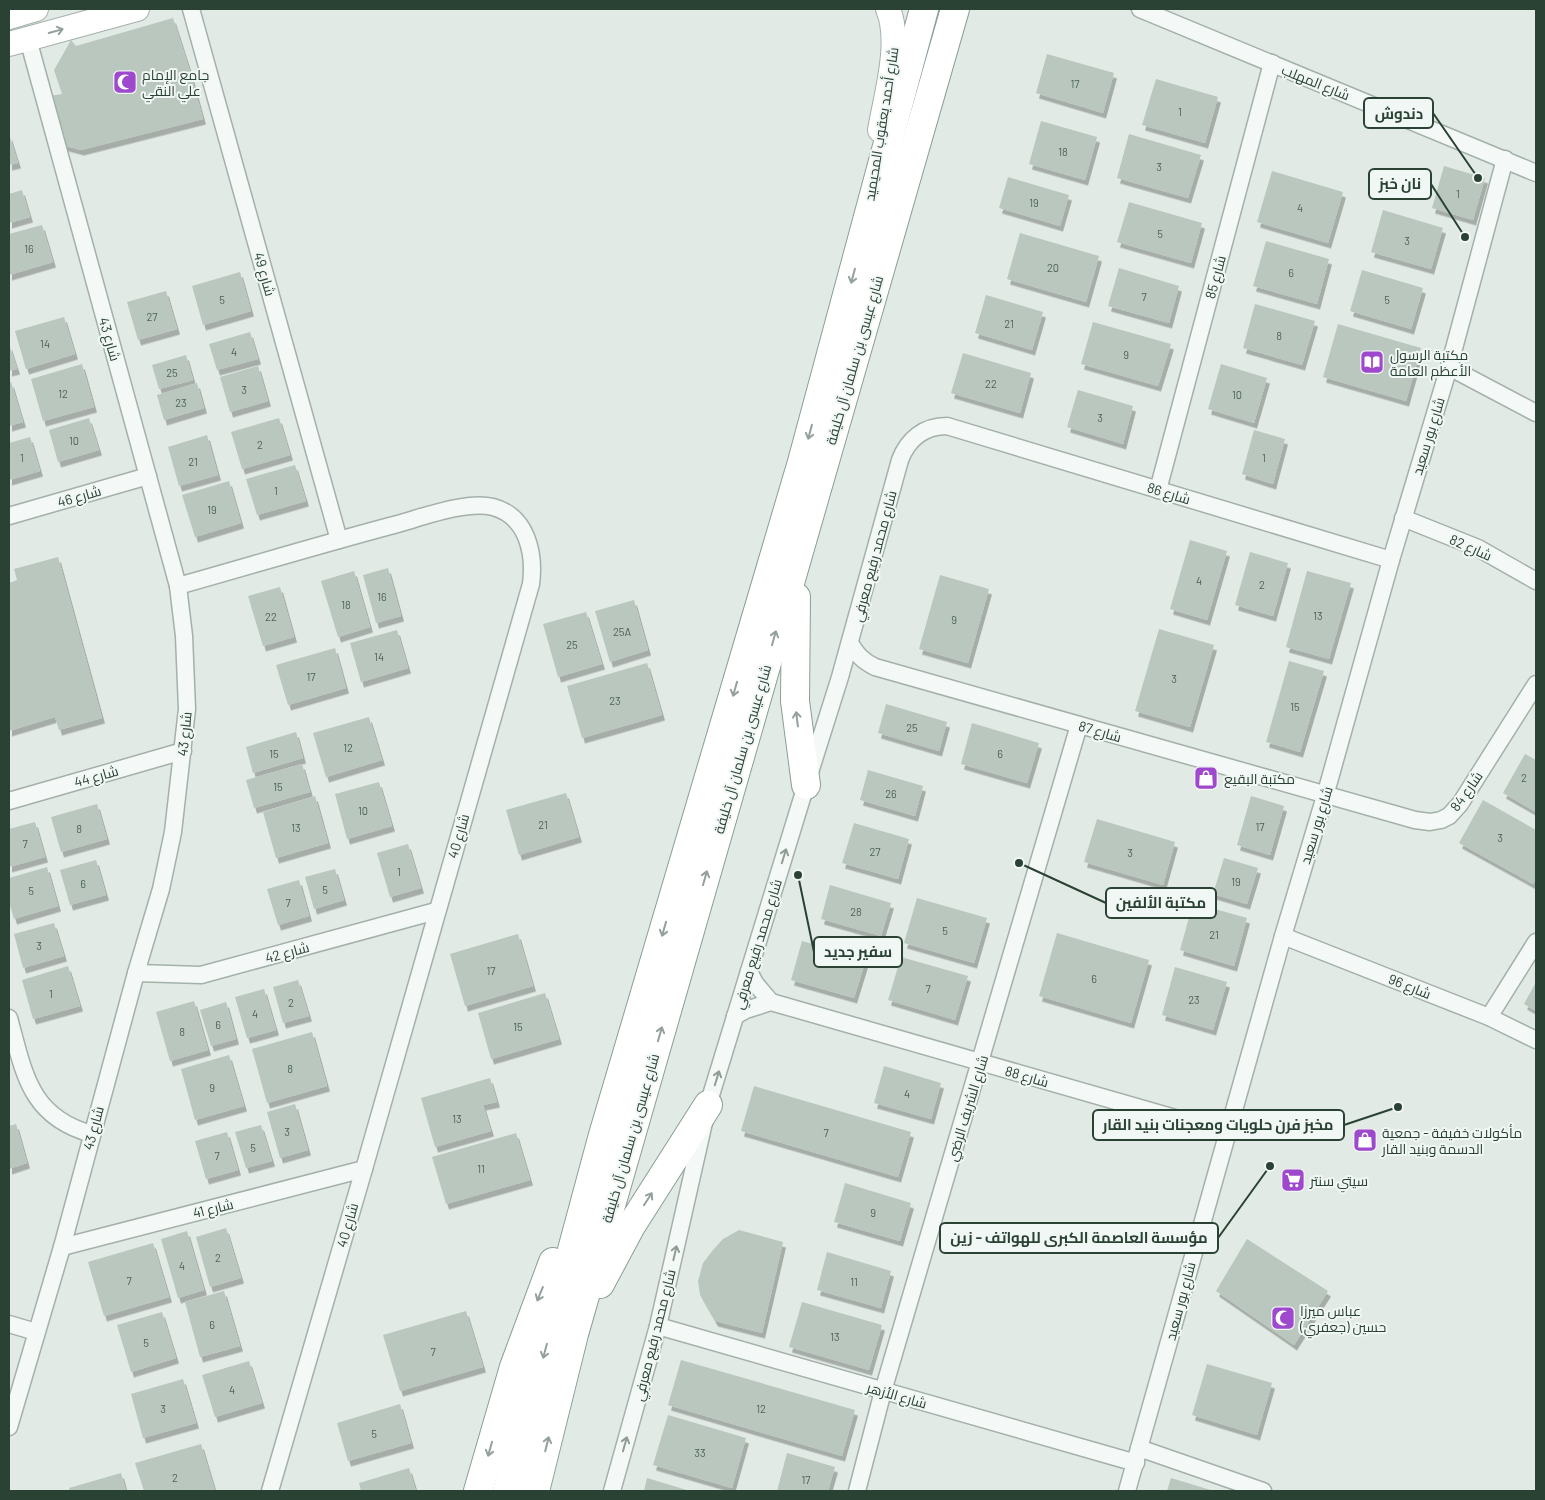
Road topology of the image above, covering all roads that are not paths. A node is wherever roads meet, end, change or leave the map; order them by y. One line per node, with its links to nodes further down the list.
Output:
1 (36, 9): 8 (street)
2 (133, 9): 9 (street, one-way to 2)
3 (190, 9): 21 (street, شارع 49)
4 (888, 9): 13 (street, شارع أحمد يعقوب المحيميد)
5 (924, 9): 13 (highway, شارع عيسى بن سلمان آل خليفة)
6 (955, 9): 23 (highway, شارع عيسى بن سلمان آل خليفة)
7 (1148, 10): 10 (street, شارع المهلب)
8 (9, 17)
9 (19, 41): 17 (street, شارع 43)
10 (1272, 64): 11 (street, شارع المهلب); 18 (street, شارع 85)
11 (1505, 159): 12 (street, شارع المهلب); 14 (street, شارع بور سعيد)
12 (1536, 173)
13 (862, 240): 49 (highway, شارع عيسى بن سلمان آل خليفة, one-way to 49)
14 (1449, 367): 15 (street); 20 (street, شارع بور سعيد)
15 (1536, 413)
16 (947, 426): 18 (street, شارع 86); 26 (street, شارع محمد رفيع معرفي)
17 (148, 476): 19 (street, شارع 46); 25 (street, شارع 43)
18 (1158, 490): 22 (street, شارع 86)
19 (9, 516)
20 (1403, 518): 22 (street, شارع بور سعيد); 24 (street, شارع 82)
21 (339, 540): 25 (street, شارع 40); 35 (street, شارع 40)
22 (1391, 560): 33 (street, شارع بور سعيد)
23 (796, 562): 32 (highway, one-way to 23); 55 (highway, شارع عيسى بن سلمان آل خليفة, one-way to 23)
24 (1536, 582)
25 (178, 586): 31 (street, شارع 43)
26 (850, 644): 27 (street, شارع 87); 28 (street, شارع محمد رفيع معرفي)
27 (875, 667): 28 (street, شارع 87); 30 (street, شارع 87)
28 (840, 677): 32 (street, شارع محمد رفيع معرفي)
29 (1536, 684): 33 (street, شارع 84)
30 (1079, 725): 33 (street, شارع 87); 45 (street, شارع الشريف الرضي)
31 (183, 751): 34 (street, شارع 44); 39 (street, شارع 43)
32 (806, 785): 38 (street, شارع محمد رفيع معرفي, one-way to 32)
33 (1325, 796): 36 (street, شارع بور سعيد)
34 (9, 801)
35 (436, 910): 39 (street, شارع 42); 50 (street, شارع 40)
36 (1283, 936): 42 (street, شارع 96); 47 (street, شارع بور سعيد)
37 (1536, 942): 42 (street)
38 (749, 972): 40 (street); 41 (street, شارع محمد رفيع معرفي)
39 (136, 973): 48 (street, شارع 43)
40 (771, 1002): 41 (street); 45 (street, شارع 88)
41 (735, 1016): 46 (street, شارع محمد رفيع معرفي, one-way to 41)
42 (1489, 1017): 44 (street, شارع 96)
43 (9, 1018): 48 (street)
44 (1536, 1040)
45 (981, 1063): 47 (street, شارع 88); 56 (street, شارع الشريف الرضي)
46 (708, 1105): 53 (street, شارع محمد رفيع معرفي, one-way to 46); 55 (highway, one-way to 46)
47 (1227, 1133): 58 (street, شارع بور سعيد)
48 (92, 1134): 51 (street, شارع 43)
49 (603, 1135): 60 (highway, one-way to 60); 61 (highway, شارع عيسى بن سلمان آل خليفة, one-way to 61)
50 (364, 1169): 51 (street, شارع 41); 59 (street, شارع 40)
51 (62, 1247): 54 (street, شارع 43)
52 (9, 1324): 54 (street)
53 (658, 1326): 56 (street, شارع الأزهر); 63 (street, شارع محمد رفيع معرفي, one-way to 53)
54 (36, 1332): 57 (street, شارع 43)
55 (574, 1334): 62 (highway, شارع عيسى بن سلمان آل خليفة, one-way to 55)
56 (884, 1391): 58 (street, شارع الأزهر); 64 (street, شارع الشريف الرضي)
57 (9, 1427)
58 (1138, 1456): 65 (street, شارع بور سعيد); 66 (street, شارع الأزهر)
59 (270, 1491)
60 (478, 1491)
61 (507, 1491)
62 (535, 1491)
63 (612, 1491)
64 (857, 1491)
65 (1127, 1491)
66 (1263, 1491)

